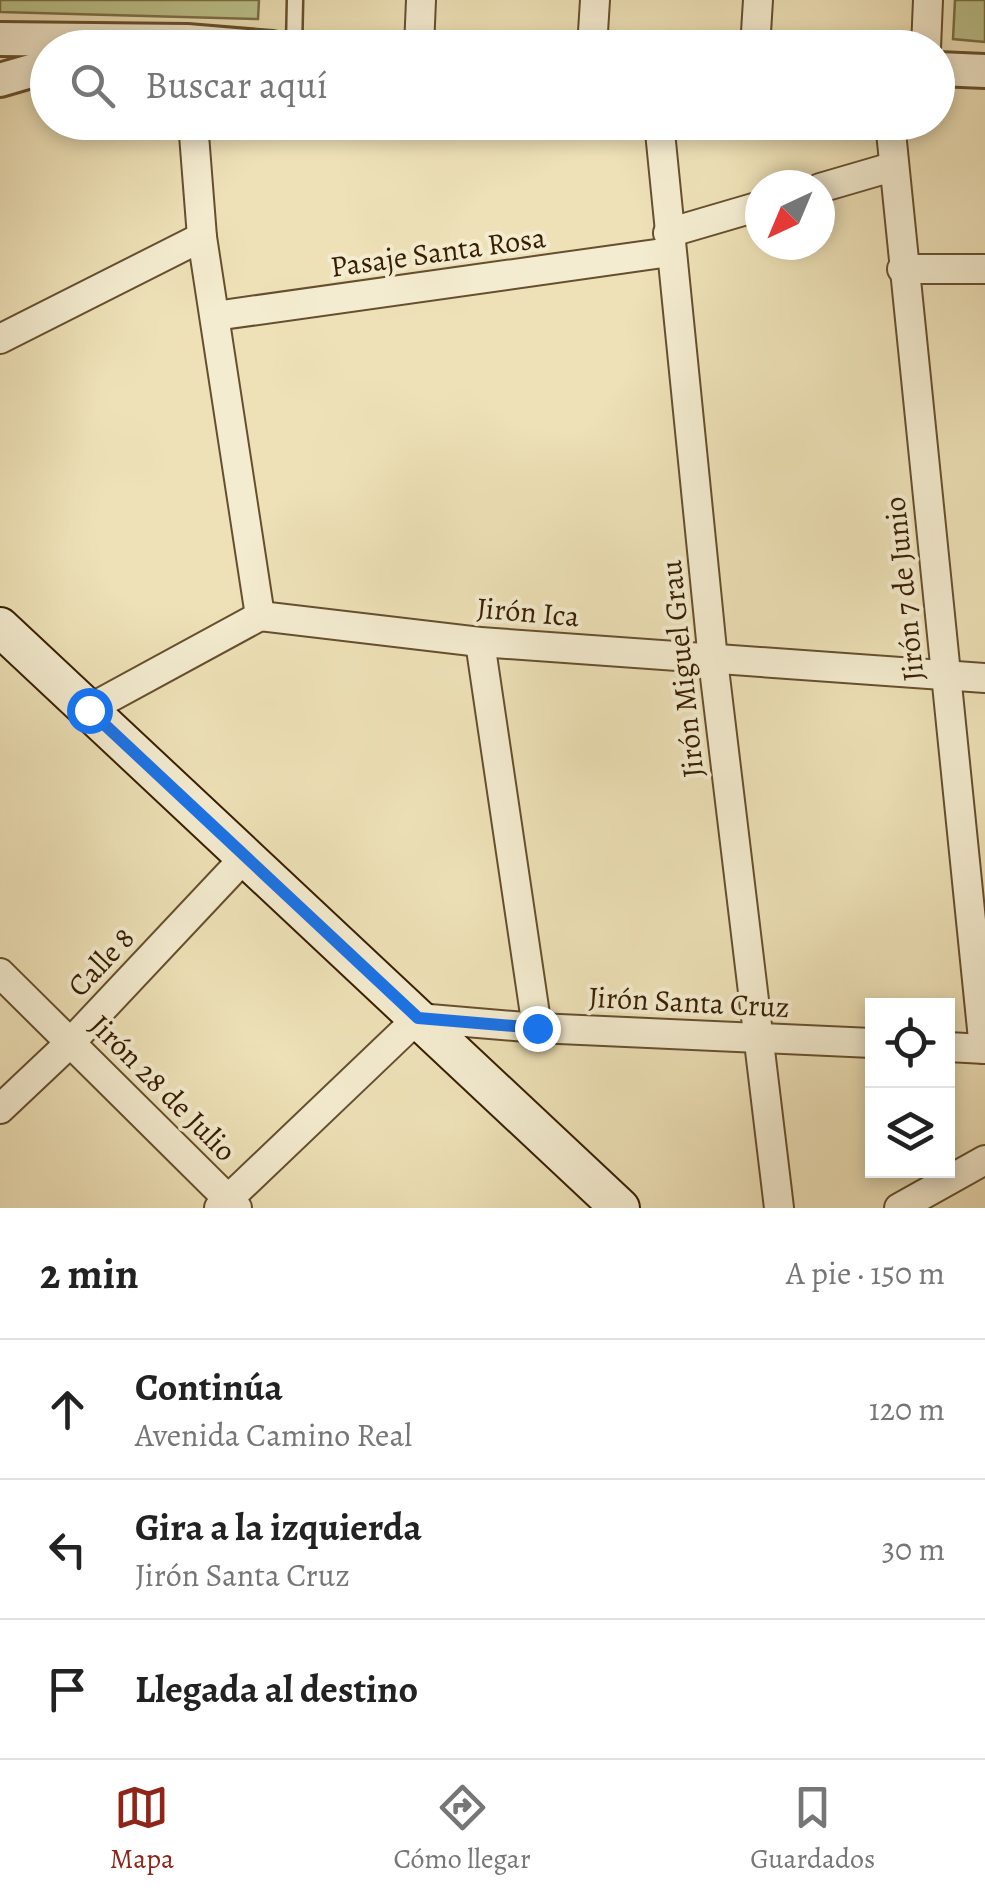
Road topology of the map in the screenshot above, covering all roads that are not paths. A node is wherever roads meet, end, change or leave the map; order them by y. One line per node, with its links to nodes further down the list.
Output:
1 (295, 0): 6 (lane)
2 (421, 0): 7 (street)
3 (595, 0): 8 (street)
4 (758, 0): 9 (street)
5 (928, 0): 10 (street)
6 (294, 30)
7 (419, 30)
8 (593, 30)
9 (756, 30)
10 (927, 30)
11 (0, 39): 12 (street)
12 (30, 40)
13 (955, 70): 15 (street)
14 (30, 71): 16 (street)
15 (985, 71)
16 (0, 80)
17 (194, 140): 23 (street)
18 (660, 140): 24 (street, Jirón Miguel Grau)
19 (891, 140): 20 (street, Jirón 7 de Junio)
20 (892, 167): 21 (street); 25 (street, Jirón 7 de Junio)
21 (835, 184)
22 (745, 212): 24 (street, Pasaje Santa Rosa)
23 (202, 237): 27 (street); 28 (street)
24 (669, 243): 27 (street, Pasaje Santa Rosa); 32 (street, Jirón Miguel Grau)
25 (902, 269): 26 (street); 33 (street, Jirón 7 de Junio)
26 (985, 269)
27 (215, 316): 29 (street)
28 (0, 338)
29 (260, 616): 31 (street, Jirón Ica); 35 (street)
30 (0, 627): 35 (main road)
31 (480, 642): 32 (street, Jirón Ica); 39 (street)
32 (714, 660): 33 (street, Jirón Ica); 40 (street, Jirón Miguel Grau)
33 (947, 678): 34 (street, Jirón Ica); 44 (street, Jirón 7 de Junio)
34 (985, 678)
35 (89, 710): 36 (main road)
36 (245, 857): 38 (main road); 41 (street, Calle 8)
37 (0, 973): 41 (street, Jirón 28 de Julio)
38 (418, 1018): 39 (street, Jirón Santa Cruz); 47 (street); 48 (main road)
39 (537, 1028): 40 (street, Jirón Santa Cruz)
40 (758, 1037): 42 (street, Jirón Santa Cruz); 49 (street, Jirón Miguel Grau)
41 (71, 1042): 45 (street, Calle 8); 47 (street, Jirón 28 de Julio)
42 (865, 1043)
43 (955, 1047): 44 (street)
44 (985, 1049)
45 (0, 1109)
46 (985, 1160): 50 (street)
47 (228, 1205)
48 (620, 1208)
49 (779, 1208)
50 (899, 1208)

